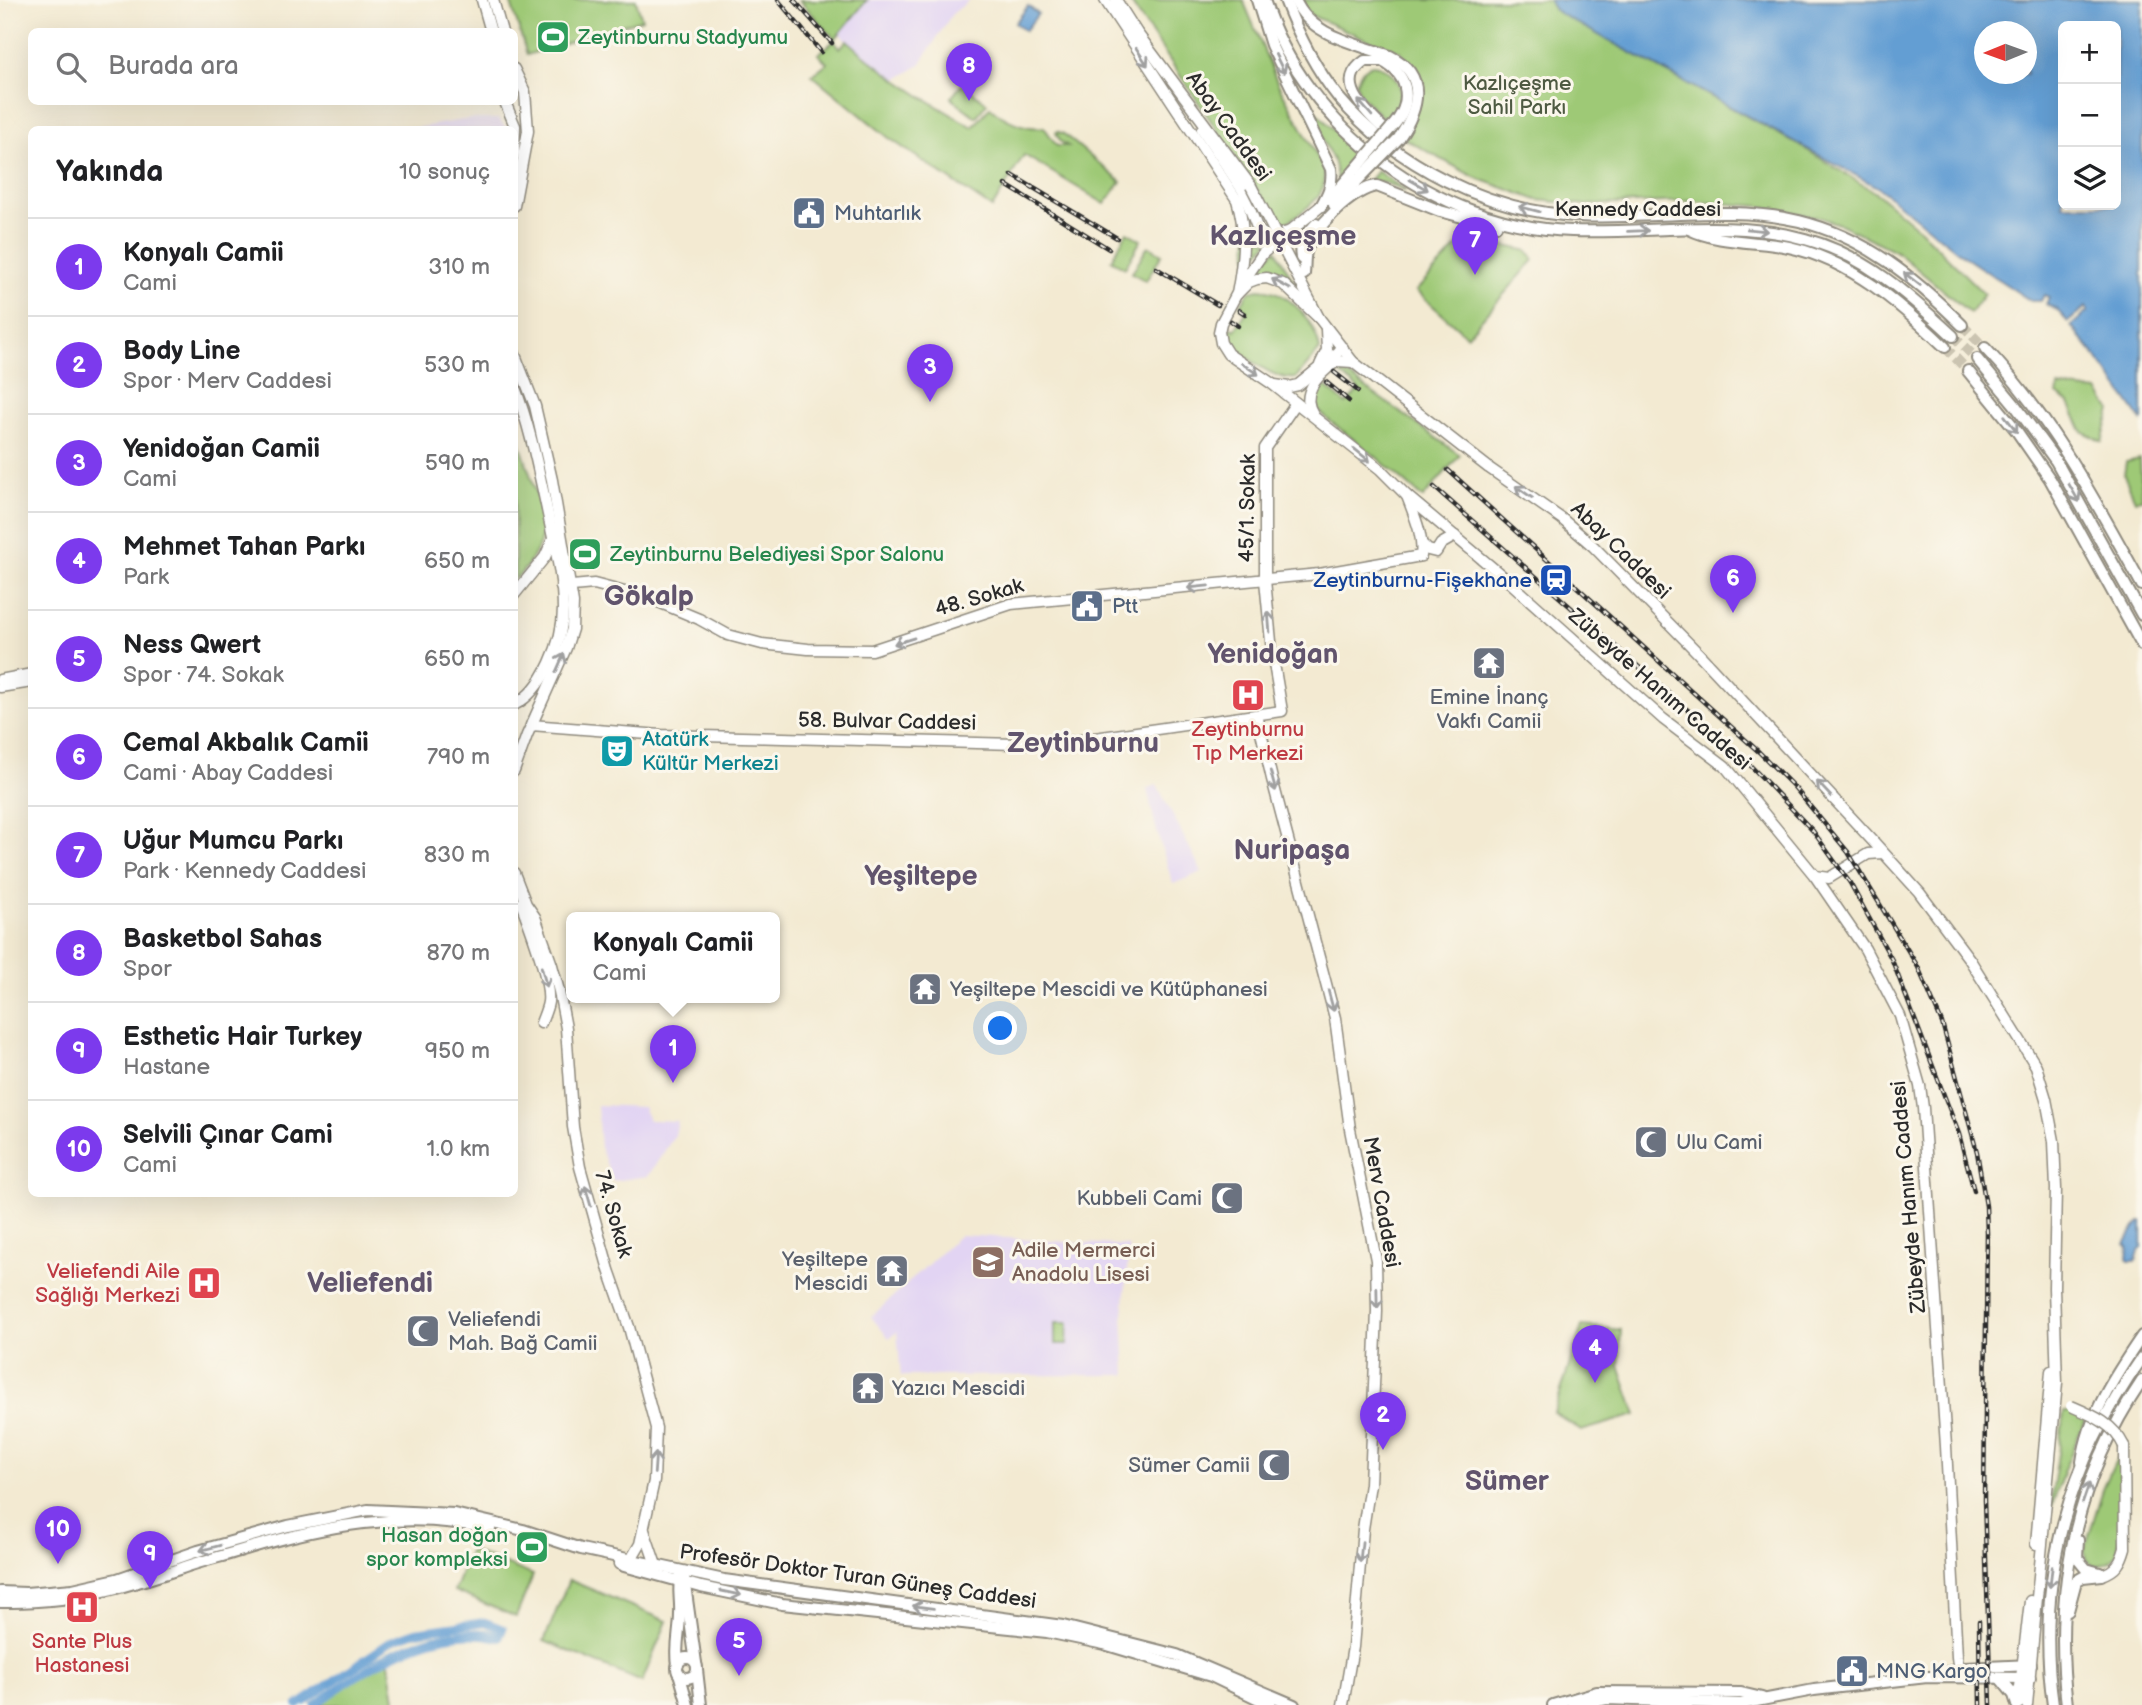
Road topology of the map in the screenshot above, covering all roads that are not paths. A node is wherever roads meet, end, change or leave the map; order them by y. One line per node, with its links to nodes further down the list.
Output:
1 (482, 0): 9 (main road)
2 (493, 0): 10 (main road)
3 (1105, 0): 26 (main road, Abay Caddesi, one-way to 26)
4 (1116, 0): 12 (main road, Abay Caddesi)
5 (1257, 0): 21 (main road, one-way to 21)
6 (1264, 0): 22 (main road, Kennedy Caddesi, one-way to 22)
7 (1284, 0): 18 (main road, Kennedy Caddesi)
8 (1295, 0): 17 (main road)
9 (490, 28)
10 (501, 28)
11 (518, 84): 13 (main road)
12 (1177, 87): 24 (main road); 27 (main road, Abay Caddesi, bridge)
13 (526, 100): 15 (main road); 20 (main road)
14 (507, 105): 16 (main road)
15 (513, 105)
16 (515, 126)
17 (1395, 133): 18 (main road, one-way to 17); 19 (main road, bridge)
18 (1410, 159): 28 (main road, Kennedy Caddesi, one-way to 18)
19 (1358, 174): 21 (main road); 25 (main road)
20 (518, 187)
21 (1321, 206): 24 (main road)
22 (1544, 228): 23 (main road, Kennedy Caddesi, one-way to 23); 25 (main road)
23 (1689, 229): 30 (main road, Kennedy Caddesi, one-way to 30); 31 (main road)
24 (1288, 232): 26 (main road)
25 (1304, 274): 27 (main road)
26 (1236, 295): 27 (main road, Abay Caddesi, one-way to 26); 34 (main road, Abay Caddesi)
27 (1320, 318): 29 (main road, Abay Caddesi)
28 (1962, 325)
29 (1326, 328): 32 (main road, Abay Caddesi); 38 (main road)
30 (1953, 337)
31 (1945, 347)
32 (1343, 348): 37 (main road, Abay Caddesi); 38 (main road)
33 (1985, 348): 50 (main road)
34 (1228, 354): 40 (main road, Zübeyde Hanım Caddesi, one-way to 40)
35 (1977, 359): 52 (main road, one-way to 52)
36 (518, 362): 49 (main road)
37 (1353, 362): 43 (main road); 63 (main road, Abay Caddesi, one-way to 37)
38 (1320, 365): 40 (main road)
39 (1968, 371): 53 (main road, one-way to 53)
40 (1271, 383): 42 (main road, Zübeyde Hanım Caddesi)
41 (518, 395): 46 (main road)
42 (1296, 403): 43 (main road, Zübeyde Hanım Caddesi); 48 (main road, 45/1. Sokak)
43 (1315, 418): 44 (main road, Zübeyde Hanım Caddesi, one-way to 44)
44 (1407, 496): 45 (main road, Zübeyde Hanım Caddesi); 47 (main road)
45 (1455, 536): 47 (main road); 66 (main road, Zübeyde Hanım Caddesi)
46 (553, 538): 49 (main road); 51 (main road)
47 (1422, 544): 48 (main road, 48. Sokak)
48 (1265, 580): 49 (main road, 48. Sokak, one-way to 49); 59 (main road, 45/1. Sokak, one-way to 48)
49 (566, 586): 58 (main road); 61 (main road, one-way to 49)
50 (2142, 586)
51 (518, 590)
52 (2142, 615)
53 (2142, 645)
54 (28, 675): 55 (main road)
55 (0, 680)
56 (28, 683): 57 (main road)
57 (0, 687)
58 (518, 702)
59 (1282, 711): 60 (main road, 58. Bulvar Caddesi)
60 (1257, 715): 61 (main road, 58. Bulvar Caddesi); 101 (main road, Merv Caddesi, one-way to 101)
61 (531, 725): 62 (main road)
62 (518, 760)
63 (1871, 839): 64 (main road, Abay Caddesi); 65 (main road)
64 (1883, 853): 65 (main road); 75 (main road, Abay Caddesi)
65 (1868, 854): 67 (main road)
66 (1815, 876): 67 (main road); 69 (main road, Zübeyde Hanım Caddesi)
67 (1829, 878): 69 (main road)
68 (518, 883): 71 (main road, 74. Sokak)
69 (1828, 894): 88 (main road, Zübeyde Hanım Caddesi)
70 (518, 899): 71 (main road, one-way to 71)
71 (566, 1028): 78 (main road, 74. Sokak, one-way to 71)
72 (2142, 1336): 76 (main road)
73 (2142, 1357): 76 (main road)
74 (2142, 1381): 77 (main road, one-way to 74)
75 (2052, 1404): 81 (main road, bridge); 92 (main road, Abay Caddesi)
76 (2082, 1464): 106 (main road, one-way to 106)
77 (2078, 1520): 81 (main road); 87 (main road)
78 (644, 1530): 79 (main road, 74. Sokak); 80 (main road)
79 (624, 1562): 80 (main road, Profesör Doktor Turan Güneş Caddesi); 84 (main road, Profesör Doktor Turan Güneş Caddesi, one-way to 84); 85 (main road, Profesör Doktor Turan Güneş Caddesi)
80 (654, 1570): 82 (main road, Profesör Doktor Turan Güneş Caddesi); 86 (main road)
81 (2102, 1574): 87 (main road)
82 (682, 1578): 83 (main road, Profesör Doktor Turan Güneş Caddesi); 86 (main road); 100 (main road, Profesör Doktor Turan Güneş Caddesi, one-way to 82)
83 (701, 1587): 86 (main road); 99 (main road, Profesör Doktor Turan Güneş Caddesi, one-way to 99)
84 (0, 1592)
85 (0, 1602)
86 (685, 1614): 89 (main road); 91 (main road)
87 (2062, 1630): 107 (main road)
88 (1957, 1657): 90 (main road); 93 (main road)
89 (696, 1666): 91 (main road); 91 (main road); 98 (main road)
90 (1964, 1668): 92 (main road); 93 (main road)
91 (678, 1669): 97 (main road)
92 (2026, 1672): 95 (main road); 104 (main road); 105 (main road)
93 (1941, 1673): 94 (main road)
94 (1927, 1677): 95 (main road); 96 (main road)
95 (2000, 1678): 104 (main road)
96 (1768, 1699): 102 (main road); 103 (main road)
97 (688, 1705)
98 (701, 1705)
99 (1271, 1705)
100 (1294, 1705)
101 (1343, 1705)
102 (1553, 1705)
103 (1575, 1705)
104 (2018, 1705)
105 (2027, 1705)
106 (2050, 1705)
107 (2067, 1705)

